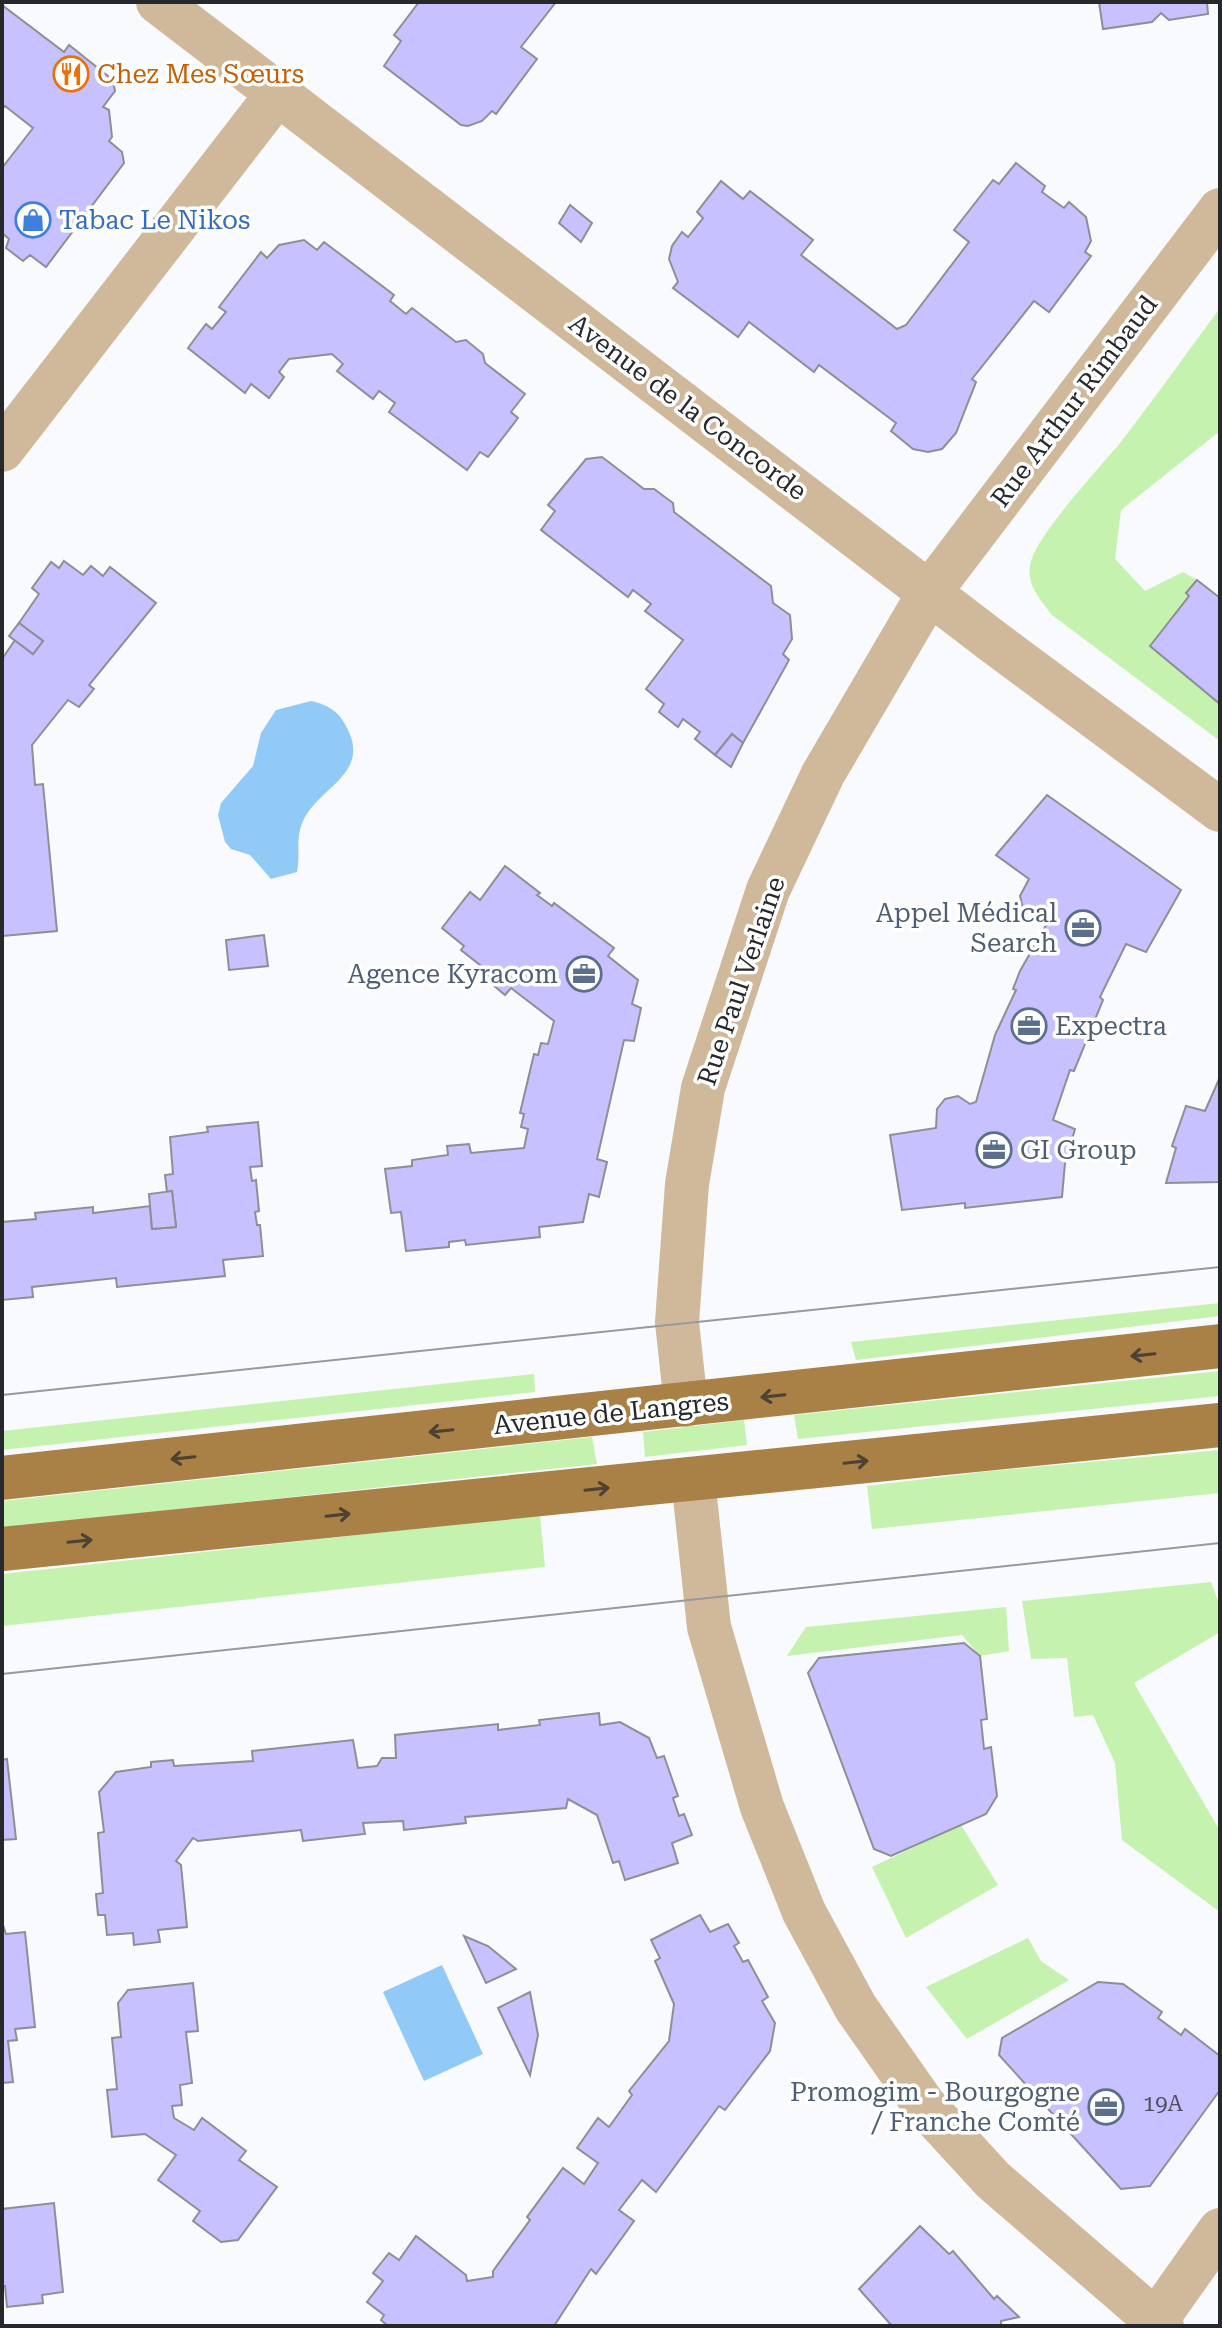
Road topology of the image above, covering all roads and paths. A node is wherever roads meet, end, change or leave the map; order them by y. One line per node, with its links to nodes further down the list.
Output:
1 (158, 2): 2 (street, Avenue de la Concorde)
2 (278, 93): 4 (street); 5 (street, Avenue de la Concorde)
3 (1220, 210): 5 (street, Rue Arthur Rimbaud)
4 (2, 450)
5 (929, 593): 6 (street, Avenue de la Concorde); 8 (street, Rue Paul Verlaine)
6 (1220, 810)
7 (1220, 1346): 8 (main road, Avenue de Langres, one-way to 8)
8 (686, 1405): 10 (main road, Avenue de Langres, one-way to 10)
9 (1220, 1425): 11 (main road, one-way to 9)
10 (2, 1478)
11 (693, 1479): 12 (main road, one-way to 11); 14 (street)
12 (2, 1549)
13 (1220, 2230): 14 (street)
14 (1157, 2324)

